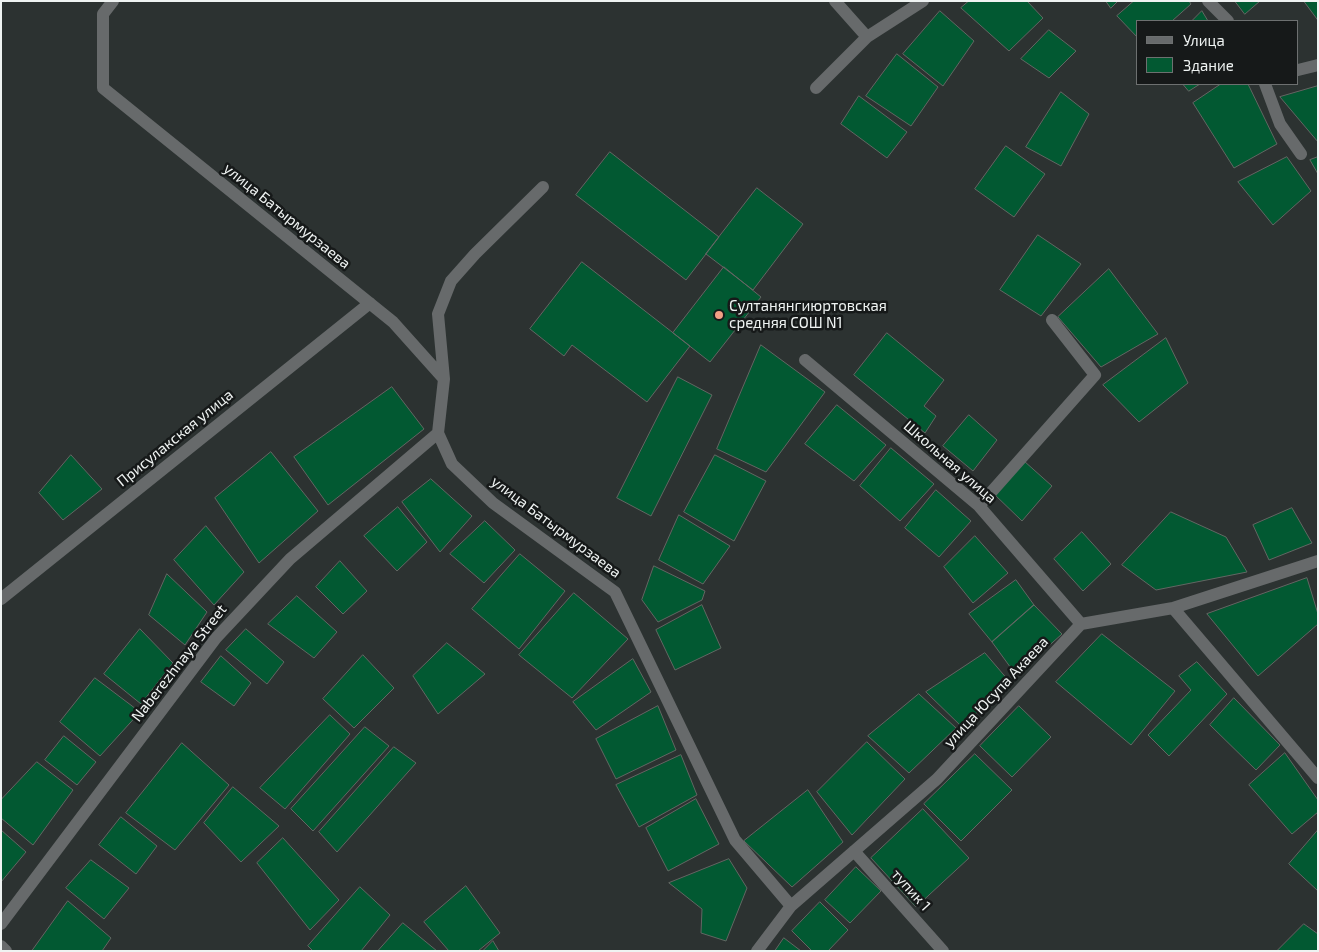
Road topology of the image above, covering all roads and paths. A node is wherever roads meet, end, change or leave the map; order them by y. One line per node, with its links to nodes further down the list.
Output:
1 (113, 1): 13 (street, улица Батырмурзаева)
2 (835, 1): 6 (street)
3 (923, 1): 6 (street)
4 (1208, 1): 5 (street)
5 (1227, 20)
6 (867, 37): 10 (street)
7 (1318, 65): 8 (street)
8 (1299, 70)
9 (1265, 85): 11 (street)
10 (816, 88)
11 (1301, 154)
12 (543, 187): 16 (street)
13 (370, 303): 16 (street, улица Батырмурзаева); 20 (street, Присулакская улица)
14 (1052, 320): 18 (street)
15 (805, 360): 18 (street, Школьная улица)
16 (444, 379): 17 (street)
17 (438, 433): 25 (street, улица Батырмурзаева); 26 (street, Naberezhnaya Street)
18 (979, 506): 22 (street, Школьная улица)
19 (1318, 561): 21 (street)
20 (1, 599)
21 (1173, 608): 22 (street); 23 (street)
22 (1081, 624): 24 (street, улица Юсупа Акаева)
23 (1318, 778)
24 (854, 851): 25 (street, улица Юсупа Акаева); 30 (street, тупик 1)
25 (791, 906): 29 (street, улица Юсупа Акаева)
26 (1, 924)
27 (1, 946): 28 (street)
28 (6, 951)
29 (757, 951)
30 (944, 951)

